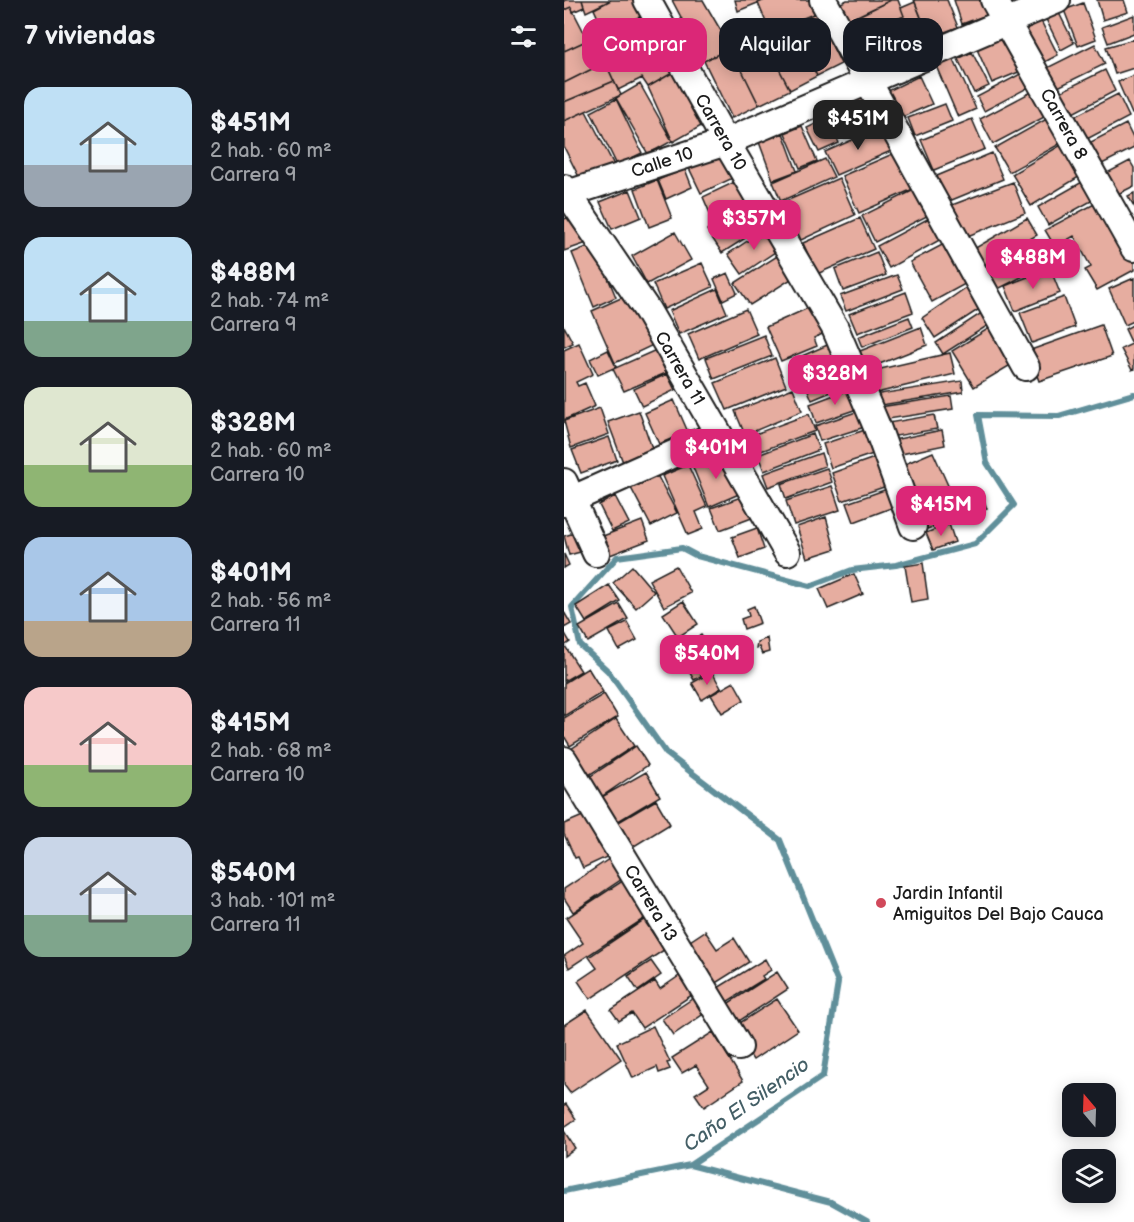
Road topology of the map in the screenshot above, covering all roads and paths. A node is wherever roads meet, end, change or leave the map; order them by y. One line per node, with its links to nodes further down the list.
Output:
1 (647, 0): 6 (street, Carrera 10)
2 (823, 0): 5 (street)
3 (1057, 0): 4 (street, Calle 10)
4 (1000, 10): 5 (street, Calle 10); 8 (street, Carrera 8)
5 (866, 81): 6 (street, Calle 10); 9 (street)
6 (726, 142): 7 (street, Calle 10); 12 (street, Carrera 10)
7 (565, 192): 10 (street, Carrera 11)
8 (1134, 248)
9 (1026, 367)
10 (718, 434): 11 (street); 13 (street, Carrera 11)
11 (567, 494): 14 (street)
12 (914, 526)
13 (787, 552)
14 (596, 553)
15 (564, 760): 16 (street, Carrera 13)
16 (573, 794): 17 (street, Carrera 13)
17 (739, 1047)

